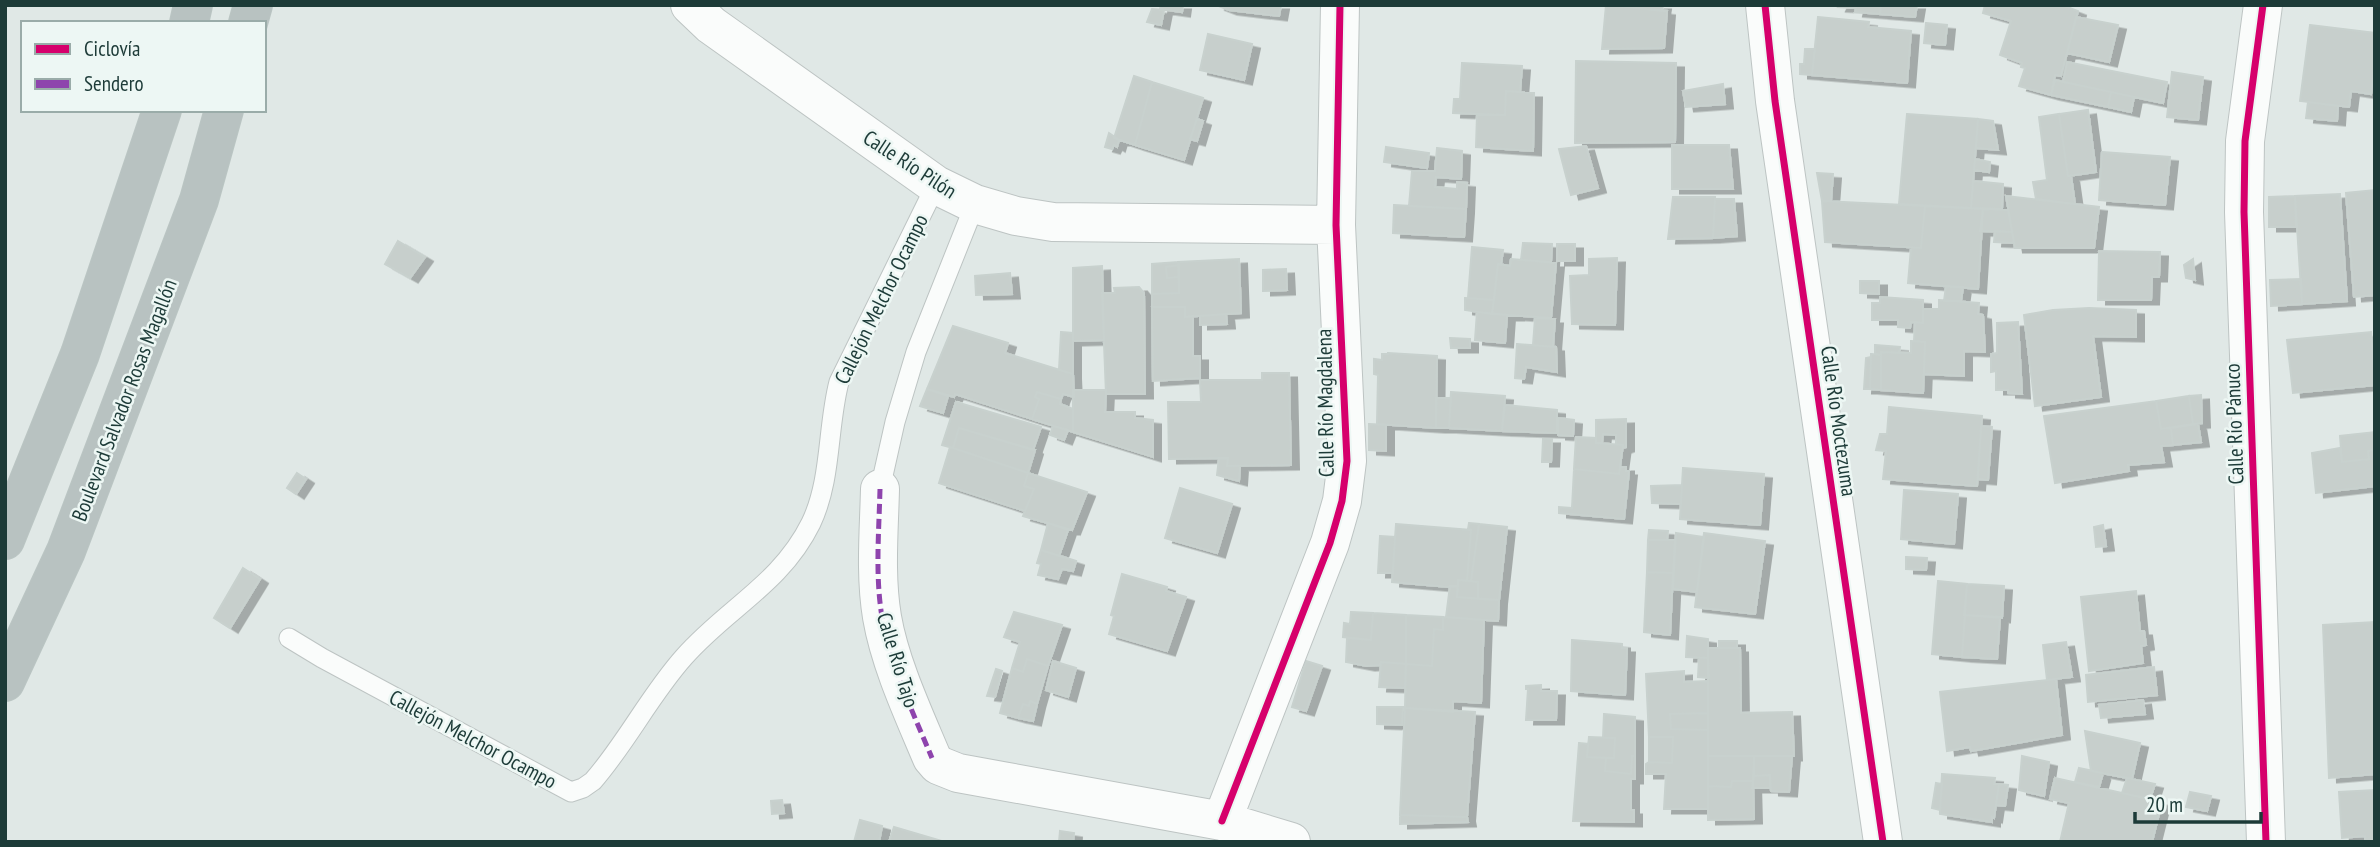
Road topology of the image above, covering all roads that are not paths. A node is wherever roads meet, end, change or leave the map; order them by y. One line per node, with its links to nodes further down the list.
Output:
1 (690, 5): 7 (street, Calle Río Pilón)
2 (1340, 5): 9 (street, Calle Río Magdalena)
3 (1765, 5): 16 (street, Calle Río Moctezuma)
4 (2263, 5): 17 (street, Calle Río Pánuco)
5 (161, 112): 11 (highway)
6 (223, 112): 13 (highway, Boulevard Salvador Rosas Magallón)
7 (936, 185): 8 (street, Calle Río Pilón); 12 (lane, Callejón Melchor Ocampo)
8 (975, 204): 9 (street, Calle Río Pilón); 10 (lane, Calle Río Tajo)
9 (1336, 225): 14 (street, Calle Río Magdalena)
10 (880, 489): 14 (street, Calle Río Tajo)
11 (5, 540)
12 (289, 638)
13 (5, 682)
14 (1222, 821): 15 (street, Calle Río Tajo)
15 (1291, 842)
16 (1883, 842)
17 (2266, 842)

